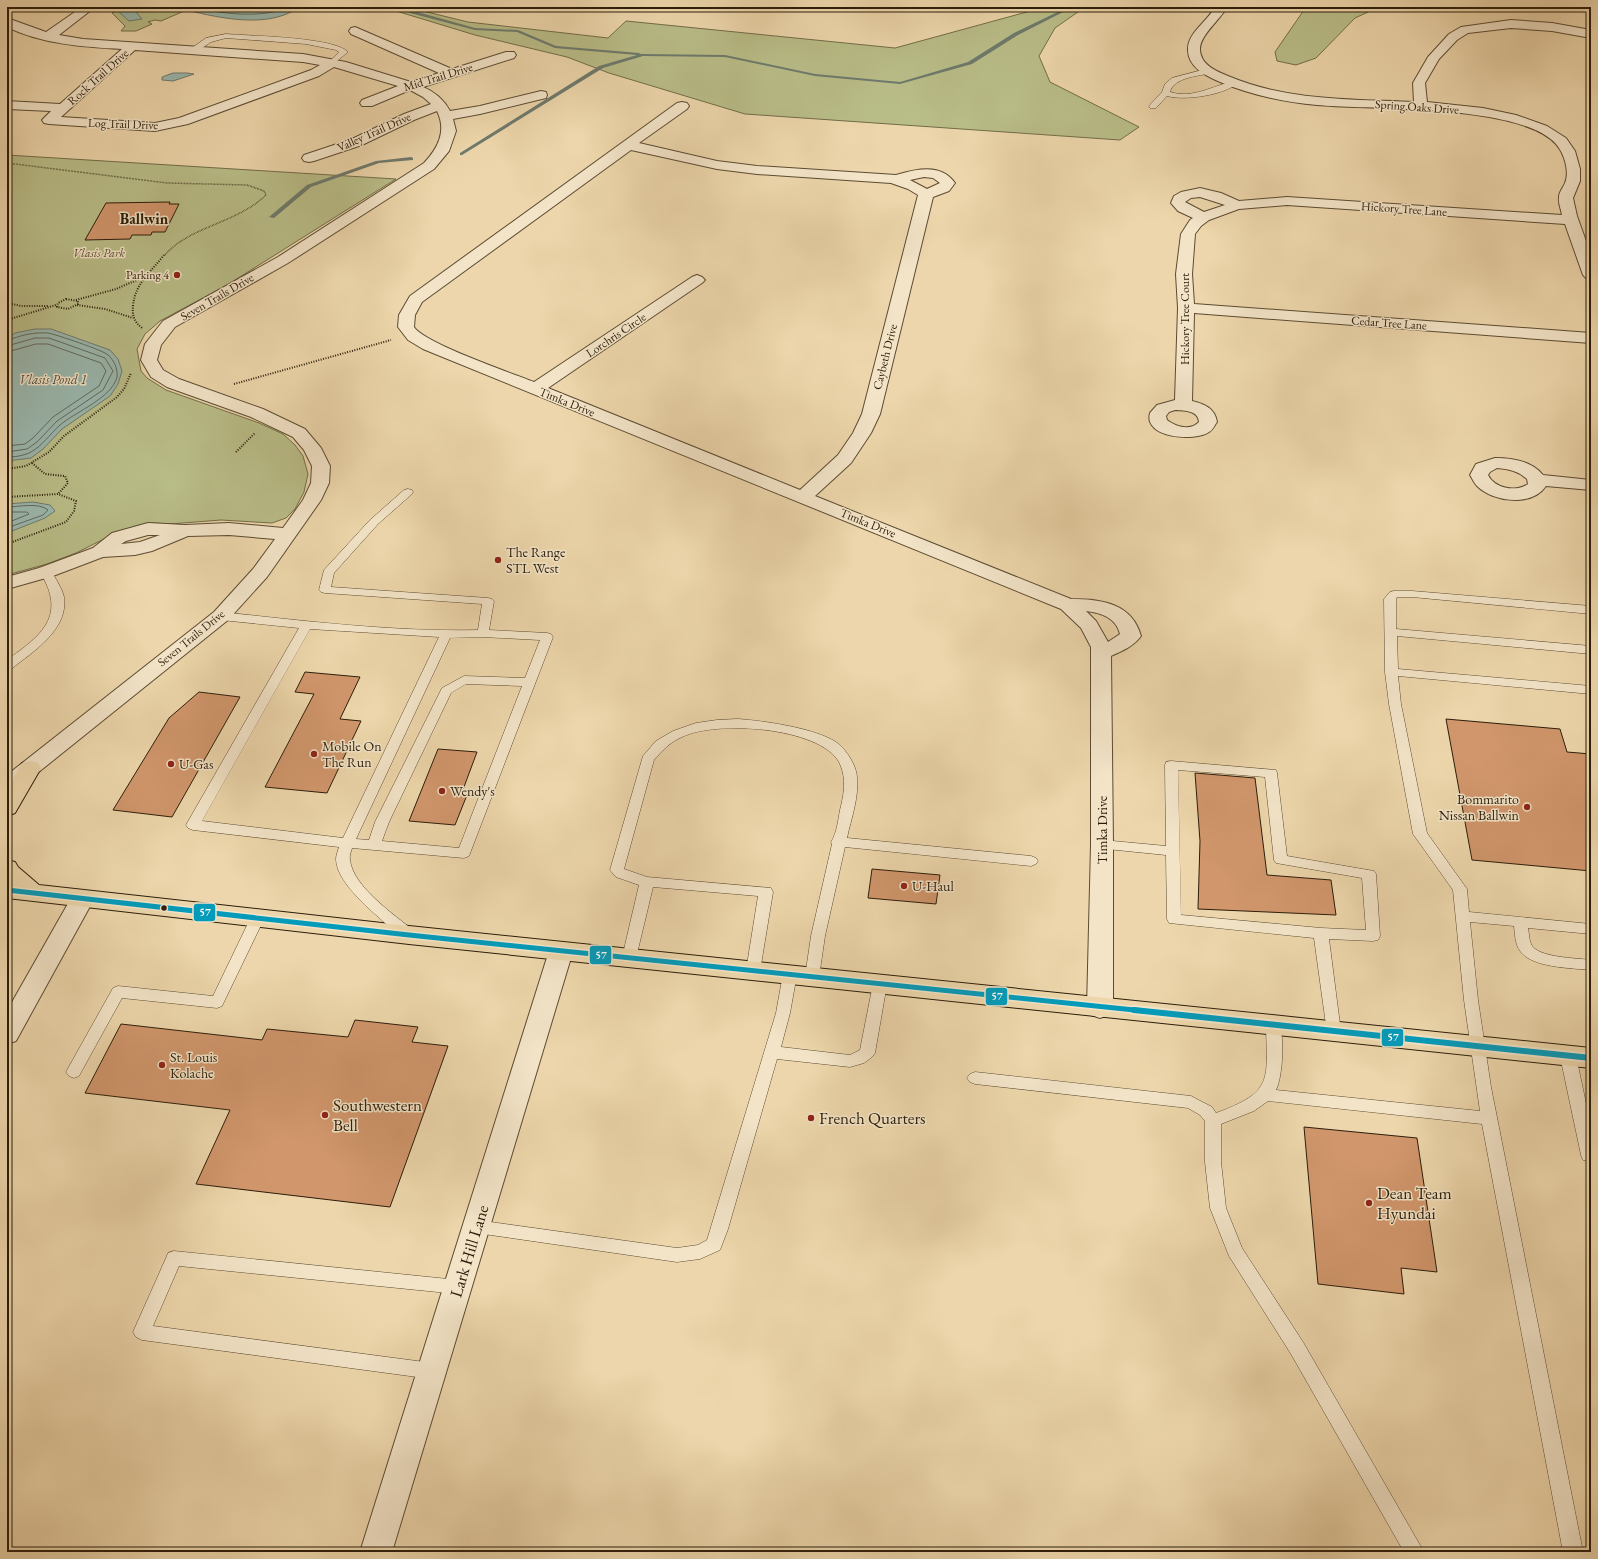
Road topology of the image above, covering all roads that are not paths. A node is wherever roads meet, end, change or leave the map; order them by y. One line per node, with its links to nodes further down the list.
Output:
1 (89, 7): 6 (street)
2 (1222, 7): 10 (street, Spring Oaks Drive)
3 (9, 25): 6 (street)
4 (355, 31): 11 (street)
5 (1591, 34): 20 (street)
6 (48, 36): 7 (street)
7 (133, 46): 9 (street); 21 (street, Rock Trail Drive)
8 (510, 56): 11 (street, Mid Trail Drive)
9 (332, 63): 13 (street); 21 (street, Log Trail Drive)
10 (1209, 71): 12 (street, Spring Oaks Drive); 14 (lane)
11 (450, 73): 13 (street, Mid Trail Drive)
12 (1234, 83): 14 (lane); 20 (street, Spring Oaks Drive)
13 (411, 86): 16 (street, Mid Trail Drive); 22 (street)
14 (1166, 93): 19 (lane)
15 (541, 95): 22 (street, Valley Trail Drive)
16 (367, 103)
17 (7, 105): 21 (street)
18 (682, 106): 23 (street, Timka Drive)
19 (1153, 106)
20 (1421, 106): 29 (street, Spring Oaks Drive)
21 (63, 108)
22 (443, 111): 24 (street, Valley Trail Drive); 41 (street, Seven Trails Drive)
23 (628, 145): 25 (street); 35 (street, Timka Drive)
24 (309, 158)
25 (896, 180): 26 (street); 26 (street)
26 (926, 194): 40 (street, Caybeth Drive)
27 (1237, 205): 28 (street, Hickory Tree Lane); 28 (street, Hickory Tree Lane); 29 (street, Hickory Tree Lane)
28 (1204, 217): 30 (street, Hickory Tree Lane)
29 (1572, 220): 31 (street, Spring Oaks Drive)
30 (1188, 234): 33 (street, Hickory Tree Court)
31 (1591, 276)
32 (697, 280): 35 (street, Lorchris Circle)
33 (1186, 308): 34 (street, Cedar Tree Lane); 36 (street, Hickory Tree Court)
34 (1591, 338)
35 (535, 389): 40 (street, Timka Drive)
36 (1183, 405)
37 (1537, 480): 38 (street)
38 (1591, 486)
39 (408, 492): 49 (lane)
40 (803, 497): 44 (street, Timka Drive)
41 (288, 534): 42 (street); 46 (street, Seven Trails Drive)
42 (46, 572): 43 (street); 53 (lane)
43 (7, 583)
44 (1068, 605): 52 (street, Timka Drive); 52 (street, Timka Drive)
45 (1591, 610): 48 (lane)
46 (221, 616): 47 (lane); 57 (street, Seven Trails Drive)
47 (306, 625): 50 (lane); 61 (lane)
48 (1390, 632): 51 (lane); 54 (lane)
49 (483, 633): 50 (lane); 55 (lane)
50 (446, 634): 61 (lane)
51 (1591, 650)
52 (1101, 653): 62 (street, Timka Drive)
53 (7, 666)
54 (1391, 672): 56 (lane); 71 (lane)
55 (530, 682): 63 (lane); 63 (lane)
56 (1591, 690)
57 (30, 768): 58 (street, Seven Trails Drive); 59 (highway)
58 (7, 786)
59 (7, 808)
60 (838, 842): 65 (lane); 67 (lane); 81 (lane)
61 (347, 843): 63 (lane); 76 (lane)
62 (1102, 845): 64 (lane); 83 (street, Timka Drive)
63 (374, 846)
64 (1173, 851): 75 (lane); 75 (lane)
65 (1031, 861)
66 (7, 868): 69 (highway)
67 (647, 882): 78 (lane); 80 (lane)
68 (7, 890): 69 (highway)
69 (33, 893): 70 (highway)
70 (82, 899): 72 (highway); 86 (street)
71 (1462, 916): 73 (lane); 87 (lane)
72 (257, 918): 76 (highway); 90 (lane)
73 (1520, 922): 74 (lane); 79 (lane)
74 (1591, 929)
75 (1321, 934): 85 (lane)
76 (409, 935): 77 (highway)
77 (561, 951): 78 (highway); 96 (street, Lark Hill Lane)
78 (629, 958): 80 (highway)
79 (1591, 965)
80 (753, 971): 81 (highway)
81 (801, 976): 82 (highway); 88 (lane)
82 (880, 984): 83 (highway); 88 (lane)
83 (1100, 1008): 84 (highway)
84 (1272, 1025): 85 (highway); 92 (lane)
85 (1334, 1032): 87 (highway)
86 (7, 1034)
87 (1478, 1046): 89 (highway); 93 (lane)
88 (771, 1052): 96 (lane)
89 (1579, 1057): 95 (lane)
90 (74, 1072)
91 (975, 1078): 94 (lane)
92 (1265, 1095): 93 (lane); 94 (lane)
93 (1489, 1118): 101 (lane)
94 (1213, 1120): 100 (lane)
95 (1590, 1158)
96 (476, 1227): 97 (street, Lark Hill Lane)
97 (458, 1287): 98 (street, Lark Hill Lane); 98 (lane)
98 (432, 1371): 99 (street, Lark Hill Lane)
99 (376, 1552)
100 (1414, 1552)
101 (1573, 1552)

